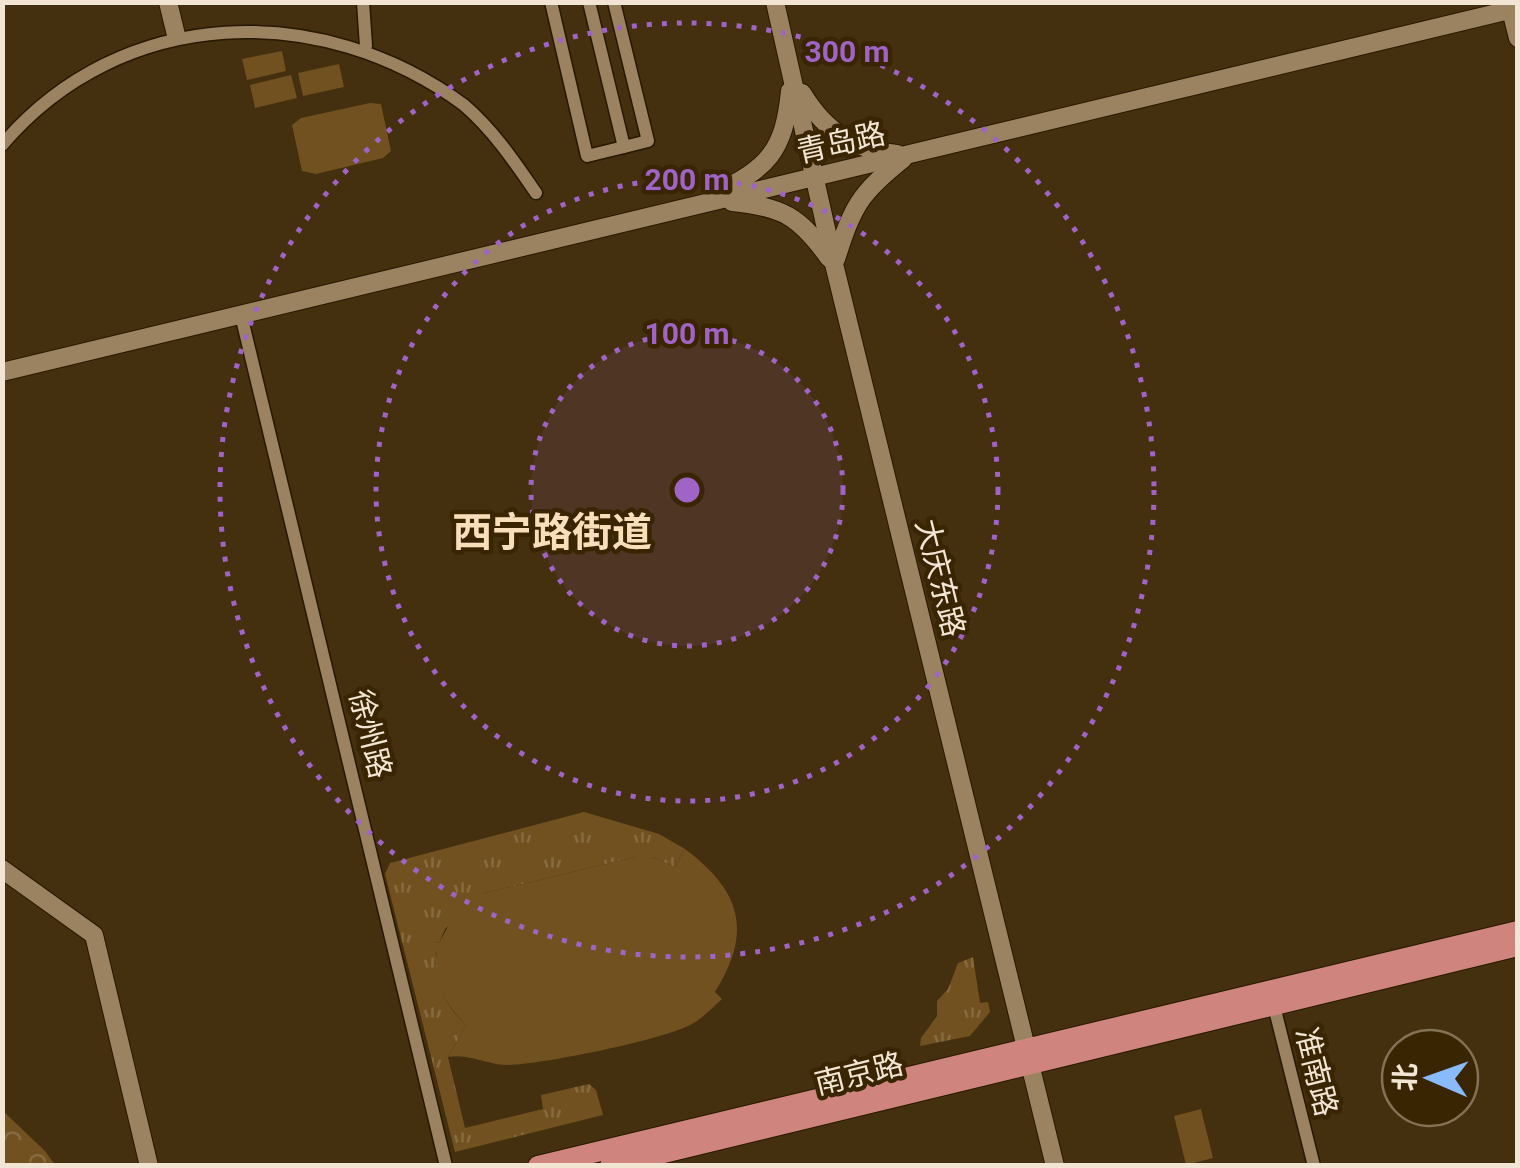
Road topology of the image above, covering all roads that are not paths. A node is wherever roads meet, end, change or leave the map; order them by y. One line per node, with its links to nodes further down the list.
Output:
1 (168, 2): 8 (street)
2 (363, 2): 12 (street)
3 (552, 2): 15 (street)
4 (589, 2): 11 (street)
5 (614, 2): 9 (street)
6 (774, 2): 13 (street, 大庆东路)
7 (1512, 6): 10 (street); 16 (street, 青岛路)
8 (176, 34): 12 (street); 14 (street)
9 (622, 35): 11 (street); 15 (street)
10 (1518, 38)
11 (598, 42): 15 (street)
12 (366, 46): 18 (street)
13 (792, 74): 16 (street); 17 (street, 大庆东路); 19 (street)
14 (2, 145)
15 (624, 147)
16 (907, 156): 17 (street, 青岛路); 20 (street)
17 (817, 178): 19 (street, 青岛路); 20 (street, 大庆东路)
18 (536, 192)
19 (686, 207): 20 (street); 21 (street, 青岛路)
20 (834, 264): 27 (street, 大庆东路)
21 (241, 315): 22 (street, 青岛路); 29 (street, 徐州路)
22 (2, 372)
23 (2, 869): 28 (street)
24 (1518, 930): 26 (main road)
25 (1518, 946): 26 (main road)
26 (1271, 998): 27 (main road); 27 (main road, 南京路); 33 (street, 准南路)
27 (1034, 1052): 30 (main road, 南京路); 31 (main road, 南京路); 32 (street, 大庆东路)
28 (150, 1166)
29 (446, 1166)
30 (538, 1166)
31 (610, 1166)
32 (1055, 1166)
33 (1314, 1166)

